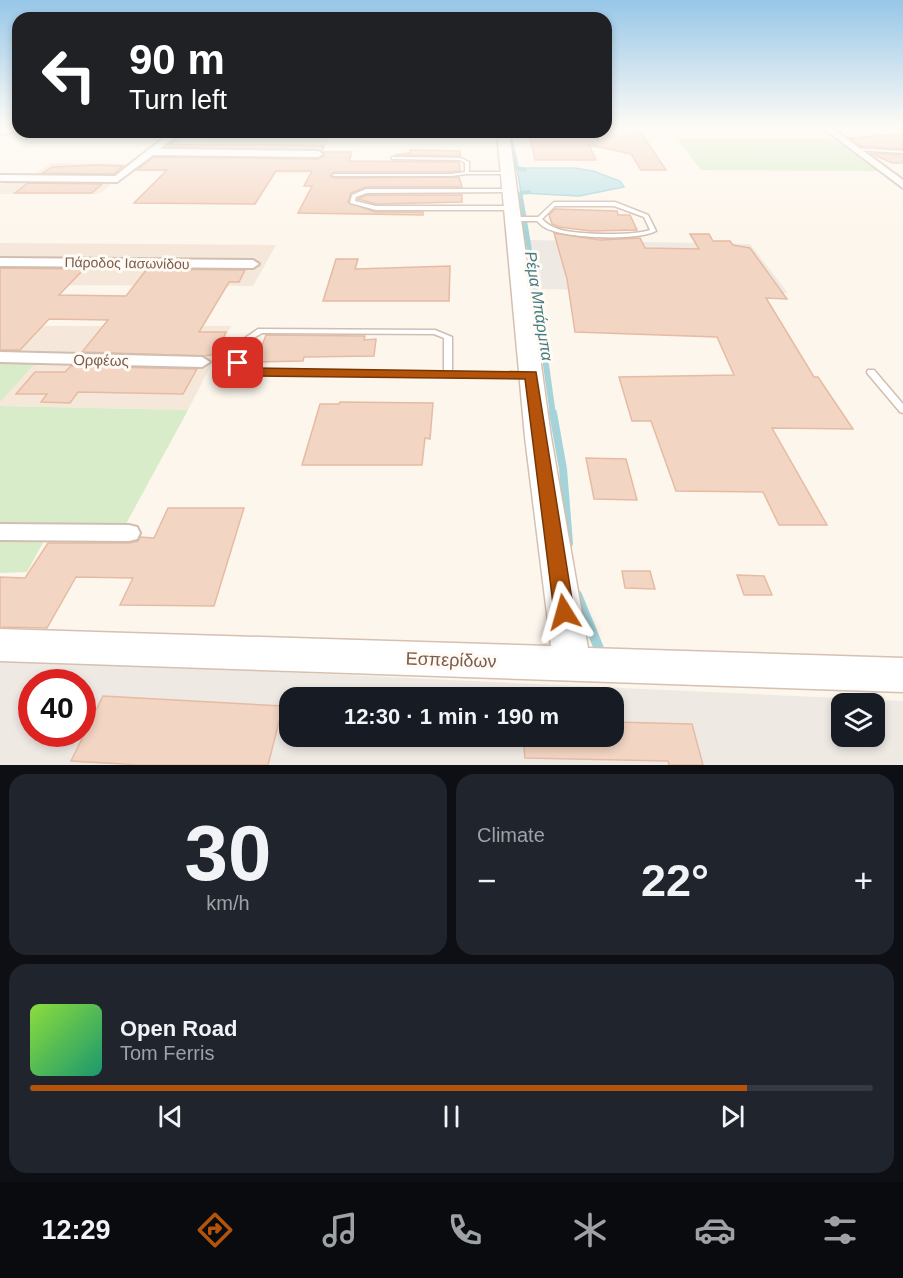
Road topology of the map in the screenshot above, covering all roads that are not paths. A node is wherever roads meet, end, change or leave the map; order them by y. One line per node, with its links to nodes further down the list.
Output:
1 (135, 164): 8 (street)
2 (467, 164): 5 (lane)
3 (505, 164): 6 (street)
4 (875, 164): 9 (street)
5 (467, 173): 6 (lane); 7 (lane)
6 (506, 173): 11 (street)
7 (334, 175)
8 (0, 178)
9 (903, 185)
10 (491, 196): 11 (lane)
11 (511, 206): 11 (lane); 11 (lane); 18 (street)
12 (0, 262): 13 (street, Πάροδος Ιασωνίδου)
13 (253, 264)
14 (0, 357): 15 (street, Ορφέως)
15 (202, 362)
16 (871, 372): 19 (lane)
17 (448, 373): 17 (lane); 18 (lane)
18 (532, 375): 23 (street)
19 (903, 410)
20 (0, 531): 21 (street)
21 (129, 533)
22 (0, 645): 23 (street, Εσπερίδων)
23 (565, 664): 24 (street, Εσπερίδων)
24 (902, 676)

